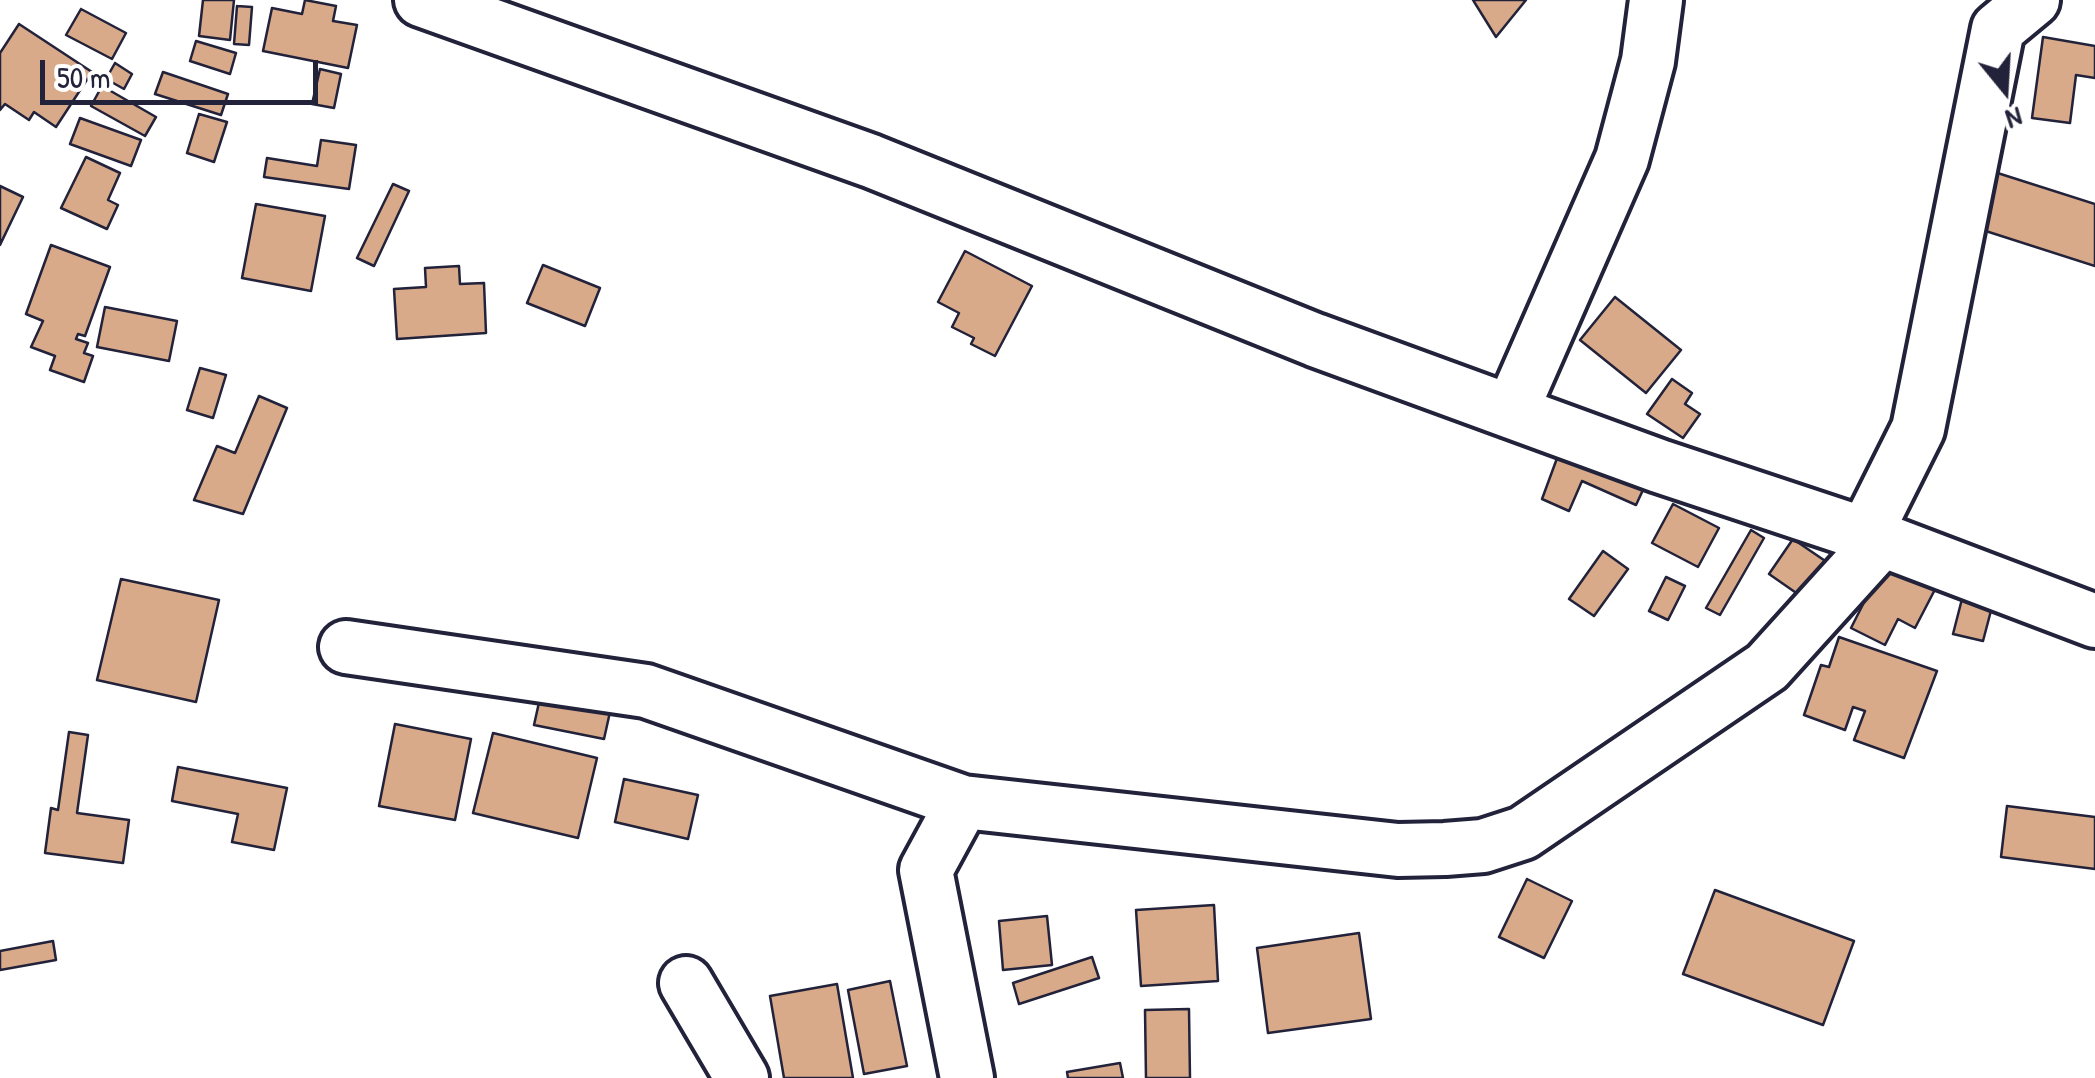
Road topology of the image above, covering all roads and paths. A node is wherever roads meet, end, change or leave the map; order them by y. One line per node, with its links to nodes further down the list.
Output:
1 (422, 0): 4 (street)
2 (1656, 0): 4 (street)
3 (2033, 0): 5 (street)
4 (1511, 412): 5 (street)
5 (1874, 537): 6 (street); 8 (street)
6 (2095, 621)
7 (346, 648): 8 (street)
8 (963, 802): 11 (street)
9 (686, 983): 10 (street)
10 (742, 1078)
11 (968, 1078)

